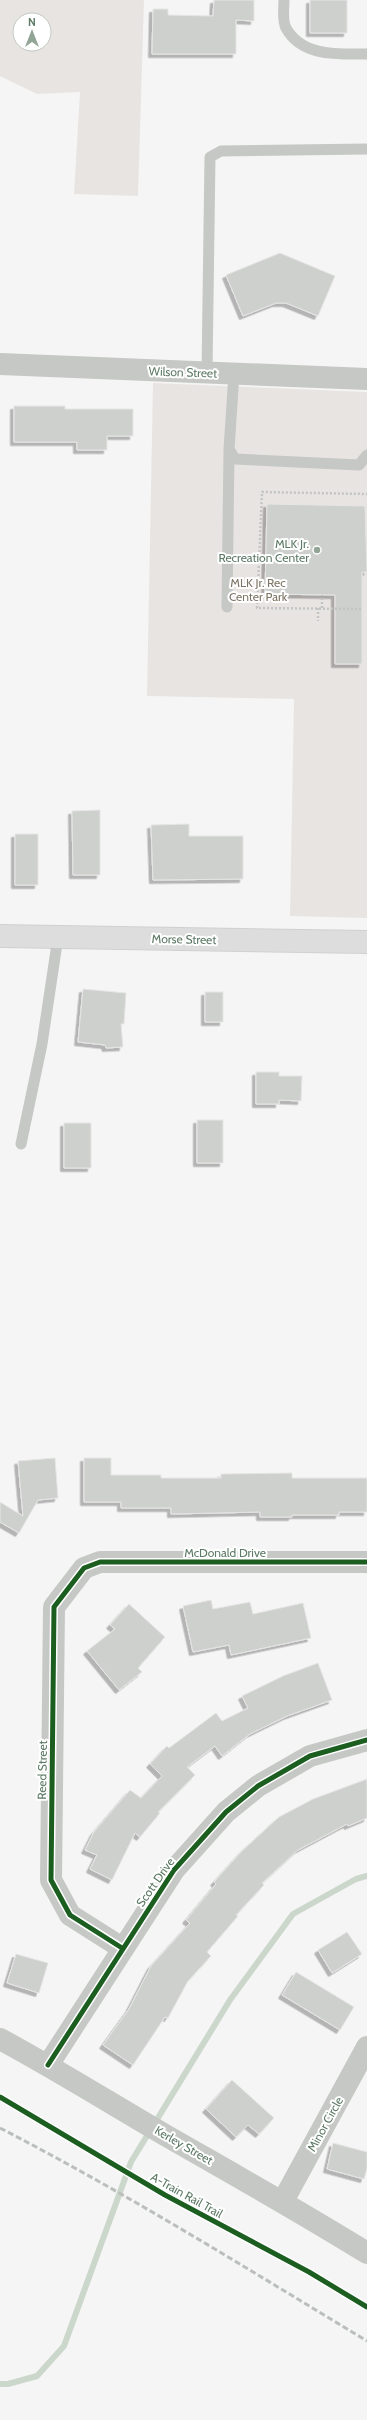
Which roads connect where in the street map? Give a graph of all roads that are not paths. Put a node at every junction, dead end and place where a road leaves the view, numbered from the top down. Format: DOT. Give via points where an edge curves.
graph roads {
  1 [pos="284,0"];
  2 [pos="367,54"];
  3 [pos="367,149"];
  4 [pos="0,364"];
  5 [pos="206,372"];
  6 [pos="234,374"];
  7 [pos="367,379"];
  8 [pos="229,449"];
  9 [pos="367,455"];
  10 [pos="363,466"];
  11 [pos="227,607"];
  12 [pos="0,936"];
  13 [pos="58,937"];
  14 [pos="367,942"];
  15 [pos="21,1144"];
  16 [pos="367,1562"];
  17 [pos="84,1568"];
  18 [pos="367,1740"];
  19 [pos="122,1948"];
  20 [pos="0,2039"];
  21 [pos="367,2048"];
  22 [pos="48,2065"];
  23 [pos="283,2201"];
  24 [pos="367,2253"];
  1 -- 2 [label="lane" via="285,27 304,48 336,54"];
  3 -- 5 [label="lane" via="221,151 210,157"];
  4 -- 5 [label="street, Wilson Street"];
  5 -- 6 [label="street, Wilson Street"];
  6 -- 7 [label="street, Wilson Street"];
  6 -- 8 [label="lane"];
  8 -- 10 [label="lane" via="235,459 248,461"];
  8 -- 11 [label="lane"];
  9 -- 10 [label="lane"];
  12 -- 13 [label="street, Morse Street"];
  13 -- 14 [label="street, Morse Street"];
  13 -- 15 [label="lane" via="42,1044"];
  16 -- 17 [label="street, McDonald Drive" via="100,1562"];
  17 -- 19 [label="street, Reed Street" via="54,1607 51,1880 70,1915"];
  18 -- 19 [label="street, Scott Drive" via="310,1756 258,1786 226,1812 174,1870"];
  19 -- 22 [label="street, Scott Drive"];
  20 -- 22 [label="street, Kerley Street"];
  21 -- 23 [label="street, Minor Circle"];
  22 -- 23 [label="street, Kerley Street"];
  23 -- 24 [label="street, Kerley Street"];
}
